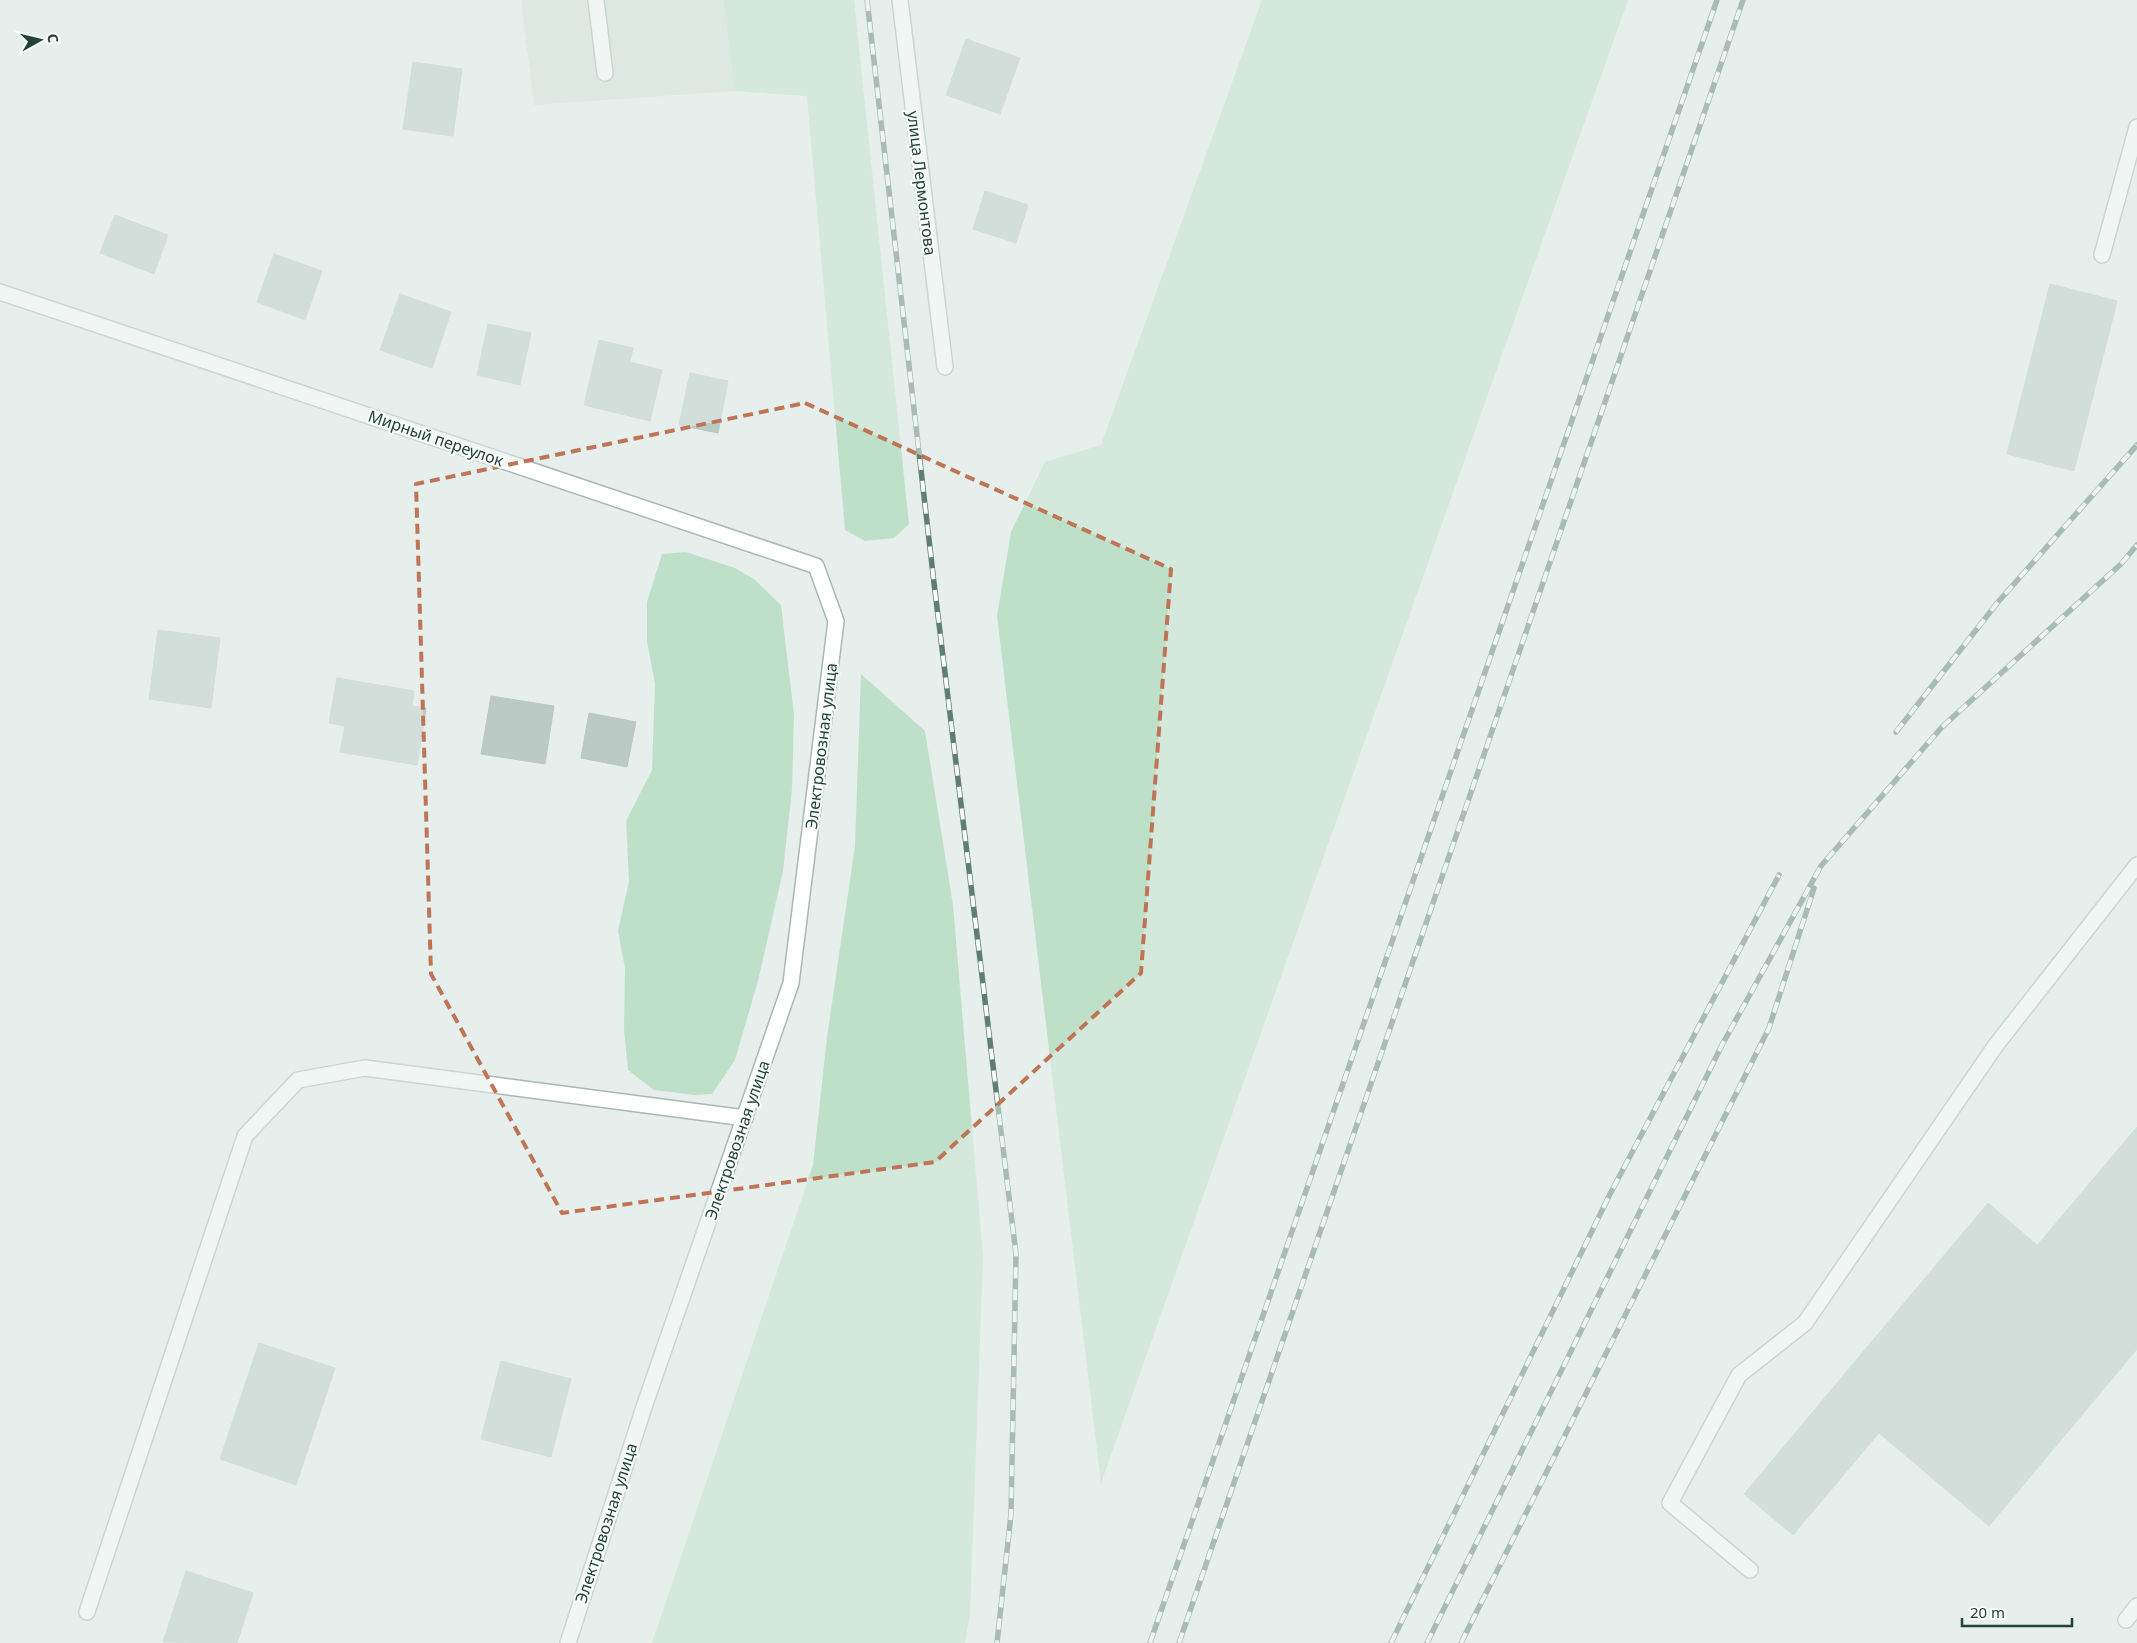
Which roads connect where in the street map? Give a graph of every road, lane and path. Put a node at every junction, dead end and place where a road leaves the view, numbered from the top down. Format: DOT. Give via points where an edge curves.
graph roads {
  1 [pos="596,0"];
  2 [pos="900,0"];
  3 [pos="605,73"];
  4 [pos="2137,127"];
  5 [pos="2102,255"];
  6 [pos="0,292"];
  7 [pos="945,366"];
  8 [pos="836,621"];
  9 [pos="2137,865"];
  10 [pos="745,1118"];
  11 [pos="1750,1570"];
  12 [pos="2137,1606"];
  13 [pos="86,1612"];
  14 [pos="2126,1620"];
  15 [pos="568,1643"];
  1 -- 3 [label="street"];
  2 -- 7 [label="street, улица Лермонтова"];
  4 -- 5 [label="street"];
  6 -- 8 [label="street, Мирный переулок" via="816,566"];
  8 -- 10 [label="street, Электровозная улица" via="791,983"];
  9 -- 11 [label="street" via="1996,1045 1805,1324 1739,1375 1670,1503"];
  10 -- 13 [label="street" via="365,1068 298,1080 245,1136"];
  10 -- 15 [label="street, Электровозная улица" via="644,1407"];
  12 -- 14 [label="street"];
}
